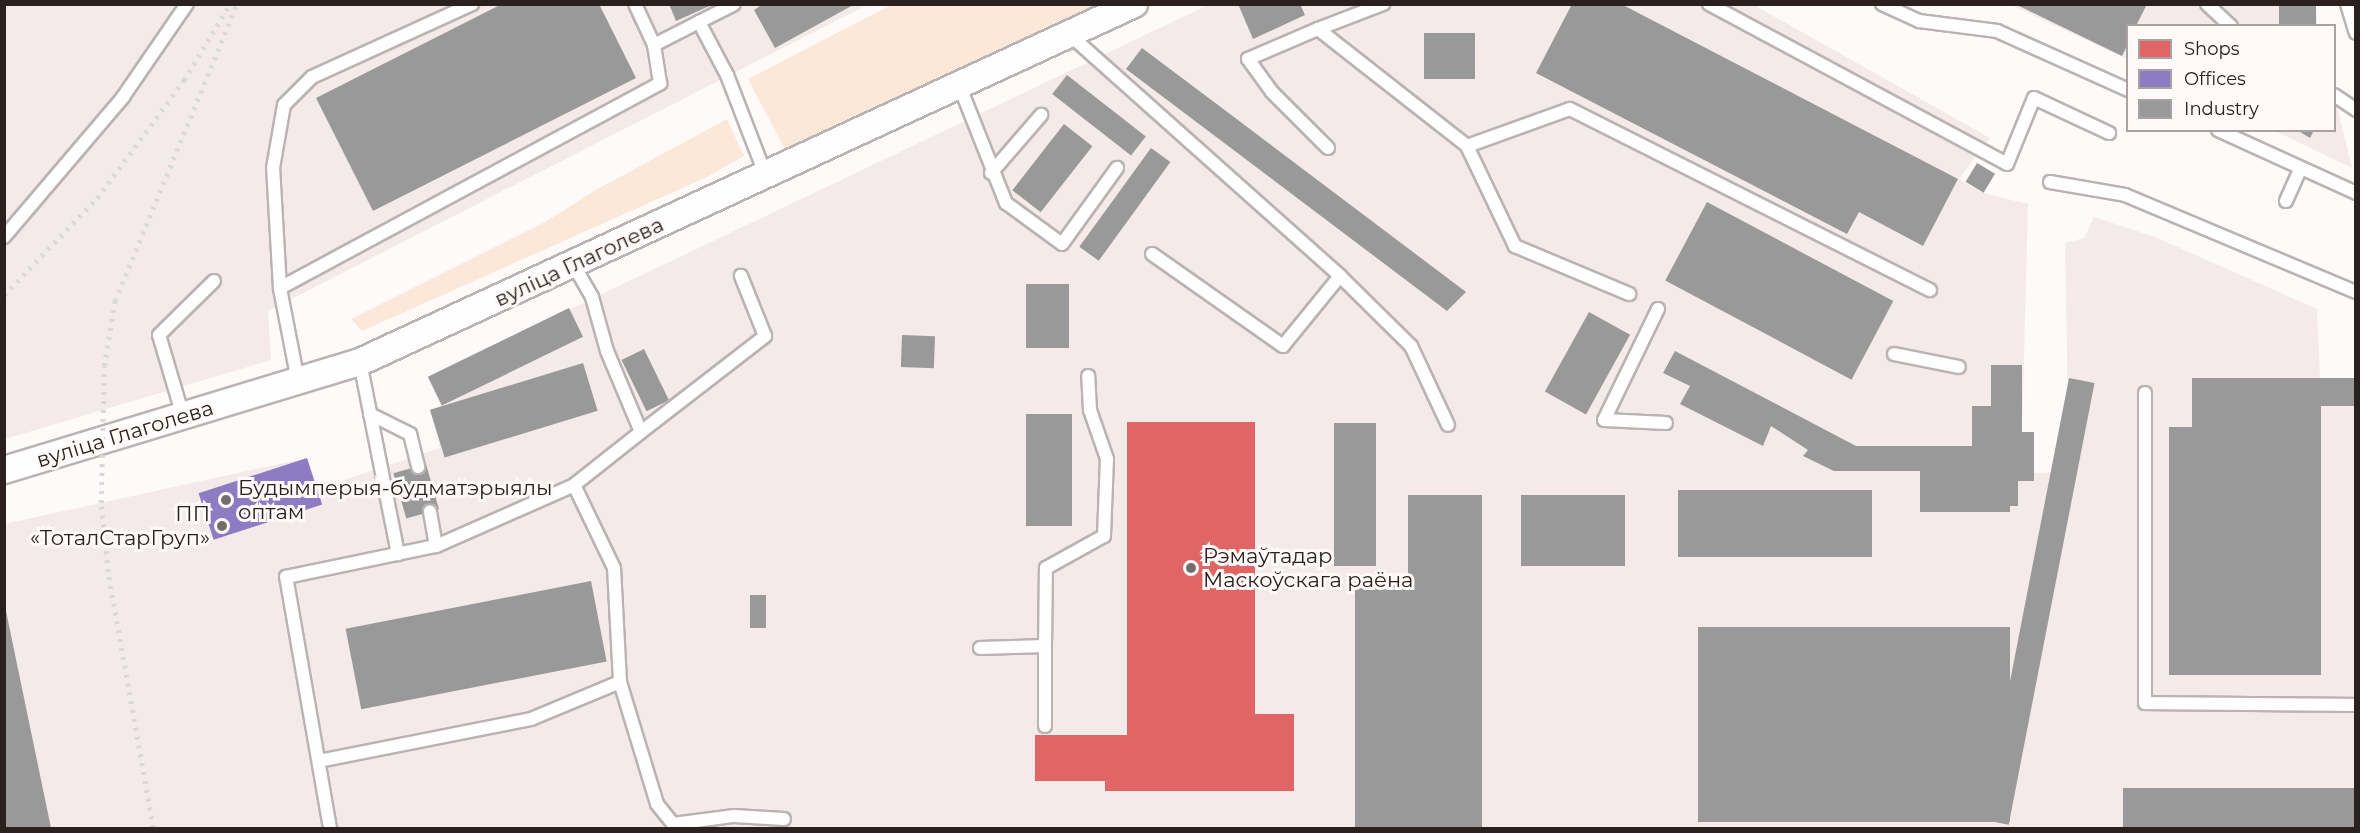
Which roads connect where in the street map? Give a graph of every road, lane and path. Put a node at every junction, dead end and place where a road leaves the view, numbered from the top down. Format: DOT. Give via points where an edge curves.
graph roads {
  1 [pos="472,4"];
  2 [pos="635,4"];
  3 [pos="734,4"];
  4 [pos="1134,4"];
  5 [pos="1383,4"];
  6 [pos="1709,4"];
  7 [pos="1882,4"];
  8 [pos="2207,4"];
  9 [pos="2347,4"];
  10 [pos="185,5"];
  11 [pos="699,22"];
  12 [pos="2229,24"];
  13 [pos="1318,29"];
  14 [pos="2355,33"];
  15 [pos="1071,36"];
  16 [pos="654,45"];
  17 [pos="960,87"];
  18 [pos="2126,90"];
  19 [pos="2336,96"];
  20 [pos="2355,110"];
  21 [pos="1041,115"];
  22 [pos="2109,132"];
  23 [pos="2222,132"];
  24 [pos="1467,146"];
  25 [pos="1328,148"];
  26 [pos="1117,168"];
  27 [pos="2301,168"];
  28 [pos="991,172"];
  29 [pos="766,176"];
  30 [pos="2050,182"];
  31 [pos="2355,192"];
  32 [pos="2286,201"];
  33 [pos="4,237"];
  34 [pos="1152,254"];
  35 [pos="573,264"];
  36 [pos="741,276"];
  37 [pos="1340,276"];
  38 [pos="214,281"];
  39 [pos="279,288"];
  40 [pos="1930,290"];
  41 [pos="2355,292"];
  42 [pos="1629,294"];
  43 [pos="1658,309"];
  44 [pos="1894,354"];
  45 [pos="360,362"];
  46 [pos="1959,367"];
  47 [pos="1088,376"];
  48 [pos="298,381"];
  49 [pos="2145,393"];
  50 [pos="370,414"];
  51 [pos="183,416"];
  52 [pos="1666,423"];
  53 [pos="1448,425"];
  54 [pos="641,432"];
  55 [pos="418,466"];
  56 [pos="4,470"];
  57 [pos="574,485"];
  58 [pos="430,512"];
  59 [pos="436,546"];
  60 [pos="398,554"];
  61 [pos="1046,646"];
  62 [pos="980,648"];
  63 [pos="620,682"];
  64 [pos="2355,705"];
  65 [pos="1046,726"];
  66 [pos="320,761"];
  67 [pos="784,819"];
  68 [pos="330,828"];
  1 -- 39 [label="lane" via="312,77 284,105 273,168"];
  2 -- 16 [label="lane"];
  3 -- 11 [label="lane"];
  4 -- 15 [label="street, вуліца Глаголева"];
  5 -- 13 [label="lane"];
  6 -- 22 [label="lane" via="2007,164 2034,98"];
  7 -- 18 [label="lane" via="1919,21 1997,31"];
  8 -- 12 [label="lane"];
  9 -- 14 [label="lane"];
  10 -- 33 [label="lane" via="123,97"];
  11 -- 16 [label="lane"];
  11 -- 29 [label="lane" via="727,75"];
  13 -- 24 [label="lane"];
  13 -- 25 [label="lane" via="1248,59 1272,92"];
  15 -- 17 [label="street, вуліца Глаголева"];
  15 -- 37 [label="lane"];
  16 -- 39 [label="lane" via="660,83"];
  17 -- 28 [label="lane"];
  17 -- 29 [label="street, вуліца Глаголева"];
  19 -- 20 [label="lane"];
  21 -- 28 [label="lane"];
  23 -- 27 [label="lane"];
  24 -- 40 [label="lane" via="1570,109"];
  24 -- 42 [label="lane" via="1515,246"];
  26 -- 28 [label="lane" via="1062,244 1006,203"];
  27 -- 31 [label="lane"];
  27 -- 32 [label="lane"];
  29 -- 35 [label="street, вуліца Глаголева"];
  30 -- 41 [label="lane" via="2125,195"];
  34 -- 37 [label="lane" via="1283,346"];
  35 -- 45 [label="street, вуліца Глаголева"];
  35 -- 54 [label="lane" via="592,297 607,351"];
  36 -- 54 [label="lane" via="765,336"];
  37 -- 53 [label="lane" via="1411,346"];
  38 -- 51 [label="lane" via="159,335"];
  39 -- 48 [label="lane"];
  43 -- 52 [label="lane" via="1604,420"];
  44 -- 46 [label="lane"];
  45 -- 48 [label="street, вуліца Глаголева"];
  45 -- 50 [label="lane"];
  47 -- 61 [label="lane" via="1090,410 1107,459 1104,536 1046,568"];
  48 -- 51 [label="street, вуліца Глаголева"];
  49 -- 64 [label="lane" via="2145,703"];
  50 -- 55 [label="lane" via="410,434"];
  50 -- 60 [label="lane"];
  51 -- 56 [label="street, вуліца Глаголева"];
  54 -- 57 [label="lane"];
  57 -- 59 [label="lane"];
  57 -- 63 [label="lane" via="614,568"];
  58 -- 59 [label="lane"];
  59 -- 60 [label="lane"];
  60 -- 66 [label="lane" via="286,577"];
  61 -- 62 [label="lane"];
  61 -- 65 [label="lane"];
  63 -- 66 [label="lane" via="531,719"];
  63 -- 67 [label="lane" via="657,804 673,824 734,816"];
  66 -- 68 [label="lane"];
}
